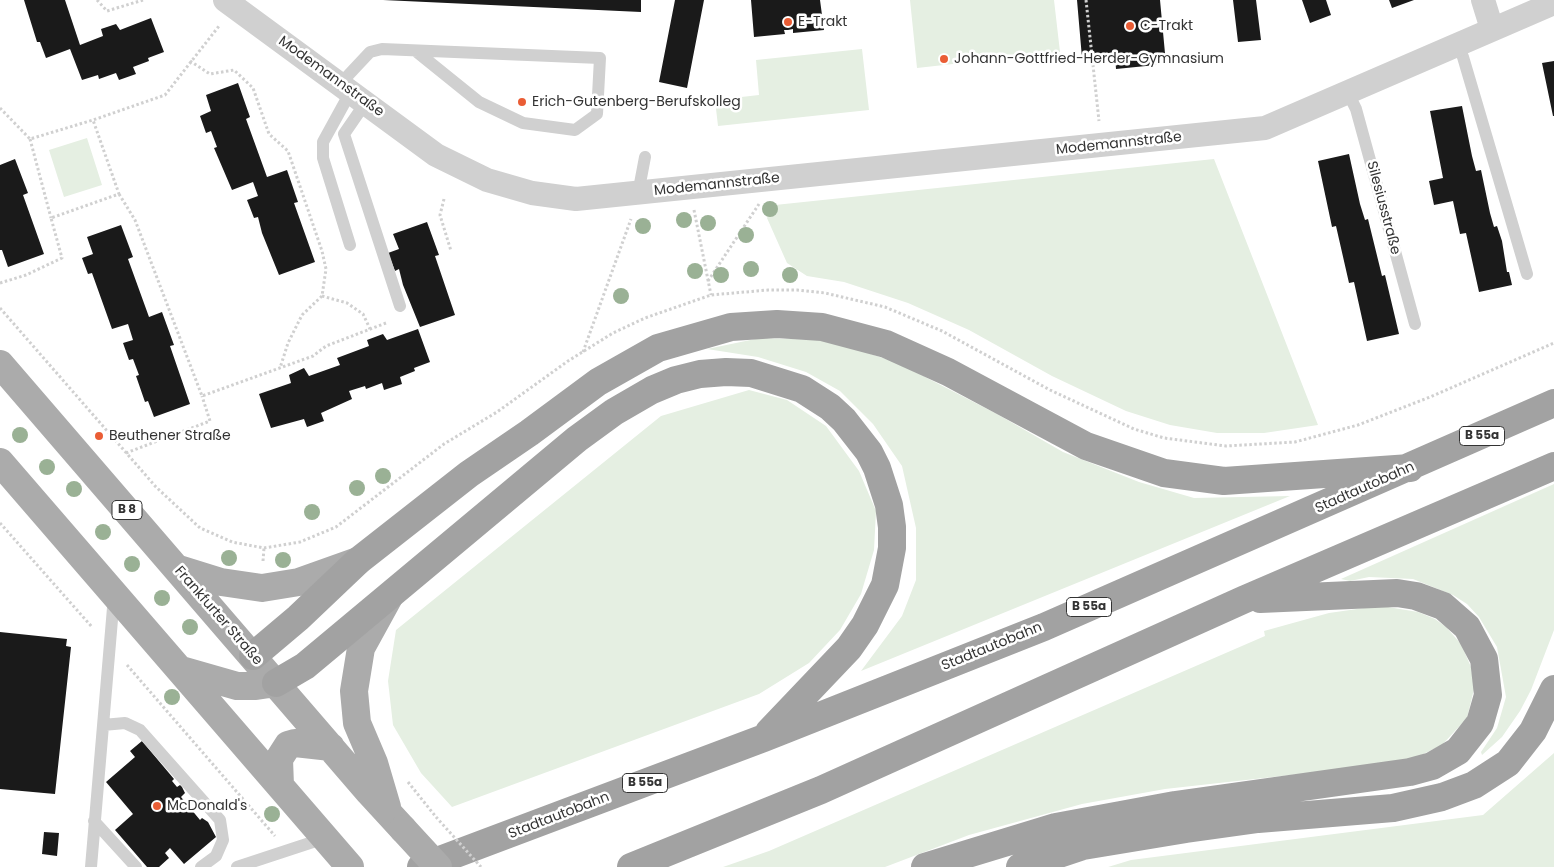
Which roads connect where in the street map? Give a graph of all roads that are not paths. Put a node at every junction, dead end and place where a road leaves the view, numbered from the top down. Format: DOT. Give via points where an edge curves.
graph roads {
  1 [pos="225,0"];
  2 [pos="1483,0"];
  3 [pos="1554,3"];
  4 [pos="1492,29"];
  5 [pos="1457,44"];
  6 [pos="417,52"];
  7 [pos="352,92"];
  8 [pos="1348,93"];
  9 [pos="645,157"];
  10 [pos="638,194"];
  11 [pos="350,245"];
  12 [pos="1527,274"];
  13 [pos="400,306"];
  14 [pos="1415,324"];
  15 [pos="0,364"];
  16 [pos="1554,403"];
  17 [pos="0,462"];
  18 [pos="1554,466"];
  19 [pos="1410,468"];
  20 [pos="358,561"];
  21 [pos="176,568"];
  22 [pos="114,594"];
  23 [pos="390,596"];
  24 [pos="1243,600"];
  25 [pos="253,656"];
  26 [pos="181,670"];
  27 [pos="276,683"];
  28 [pos="237,686"];
  29 [pos="1554,689"];
  30 [pos="103,725"];
  31 [pos="764,738"];
  32 [pos="243,744"];
  33 [pos="330,747"];
  34 [pos="280,786"];
  35 [pos="94,821"];
  36 [pos="397,822"];
  37 [pos="338,853"];
  38 [pos="91,867"];
  39 [pos="136,867"];
  40 [pos="201,867"];
  41 [pos="237,867"];
  42 [pos="421,867"];
  43 [pos="438,867"];
  44 [pos="631,867"];
  45 [pos="925,867"];
  46 [pos="1020,867"];
  1 -- 7 [label="street, Modemannstraße"];
  2 -- 4 [label="street"];
  3 -- 4 [label="street"];
  4 -- 5 [label="street"];
  5 -- 8 [label="street"];
  5 -- 12 [label="lane" via="1464,57"];
  6 -- 6 [label="lane" via="600,58 597,114 575,130 523,123 479,102"];
  6 -- 7 [label="lane" via="382,49 370,52"];
  7 -- 10 [label="street, Modemannstraße" via="436,155 487,180 532,193 576,199"];
  7 -- 11 [label="lane" via="323,142 323,158"];
  7 -- 13 [label="lane" via="344,134"];
  8 -- 10 [label="street, Modemannstraße" via="1265,128"];
  8 -- 14 [label="lane, Silesiusstraße" via="1356,109"];
  9 -- 10 [label="lane"];
  15 -- 21 [label="main road, Frankfurter Straße / B 8"];
  16 -- 19 [label="highway, Stadtautobahn / B 55a"];
  17 -- 22 [label="main road"];
  18 -- 24 [label="highway"];
  19 -- 20 [label="highway" via="1224,481 1164,473 1086,446 948,372 886,344 822,326 731,327 658,348 618,370 469,474"];
  19 -- 31 [label="highway, Stadtautobahn / B 55a" via="1044,627"];
  20 -- 21 [label="main road" via="299,582 262,588 221,582"];
  20 -- 25 [label="highway"];
  21 -- 25 [label="main road, Frankfurter Straße / B 8"];
  22 -- 26 [label="main road"];
  22 -- 30 [label="lane"];
  23 -- 27 [label="highway" via="296,673"];
  23 -- 31 [label="highway" via="577,439 652,390 700,374 726,372 751,373 787,382 830,407 869,452 884,483 892,548 885,585 849,648"];
  23 -- 36 [label="main road" via="361,648 354,701 357,724"];
  24 -- 44 [label="highway" via="821,790"];
  24 -- 45 [label="highway" via="1397,593 1443,606 1468,627 1484,659 1488,695 1480,724 1458,751 1432,766 1410,772 1184,803 1056,827"];
  25 -- 27 [label="main road, Frankfurter Straße / B 8"];
  25 -- 28 [label="main road" via="243,669"];
  26 -- 28 [label="main road"];
  26 -- 32 [label="main road"];
  27 -- 28 [label="main road"];
  27 -- 33 [label="main road, Frankfurter Straße / B 8"];
  28 -- 32 [label="main road" via="237,716"];
  29 -- 46 [label="highway" via="1533,731 1508,763 1474,785 1442,797 1393,808 1258,819 1176,830 1083,846"];
  30 -- 35 [label="lane"];
  30 -- 40 [label="lane" via="125,723 140,730 220,820 222,840 216,856"];
  31 -- 42 [label="highway, Stadtautobahn / B 55a"];
  32 -- 34 [label="main road"];
  33 -- 34 [label="main road" via="288,745 280,759"];
  33 -- 36 [label="main road, Frankfurter Straße / B 8"];
  34 -- 37 [label="main road"];
  35 -- 38 [label="lane"];
  35 -- 39 [label="lane"];
  36 -- 43 [label="main road, Frankfurter Straße / B 8, bridge"];
  37 -- 41 [label="lane" via="287,849"];
}
